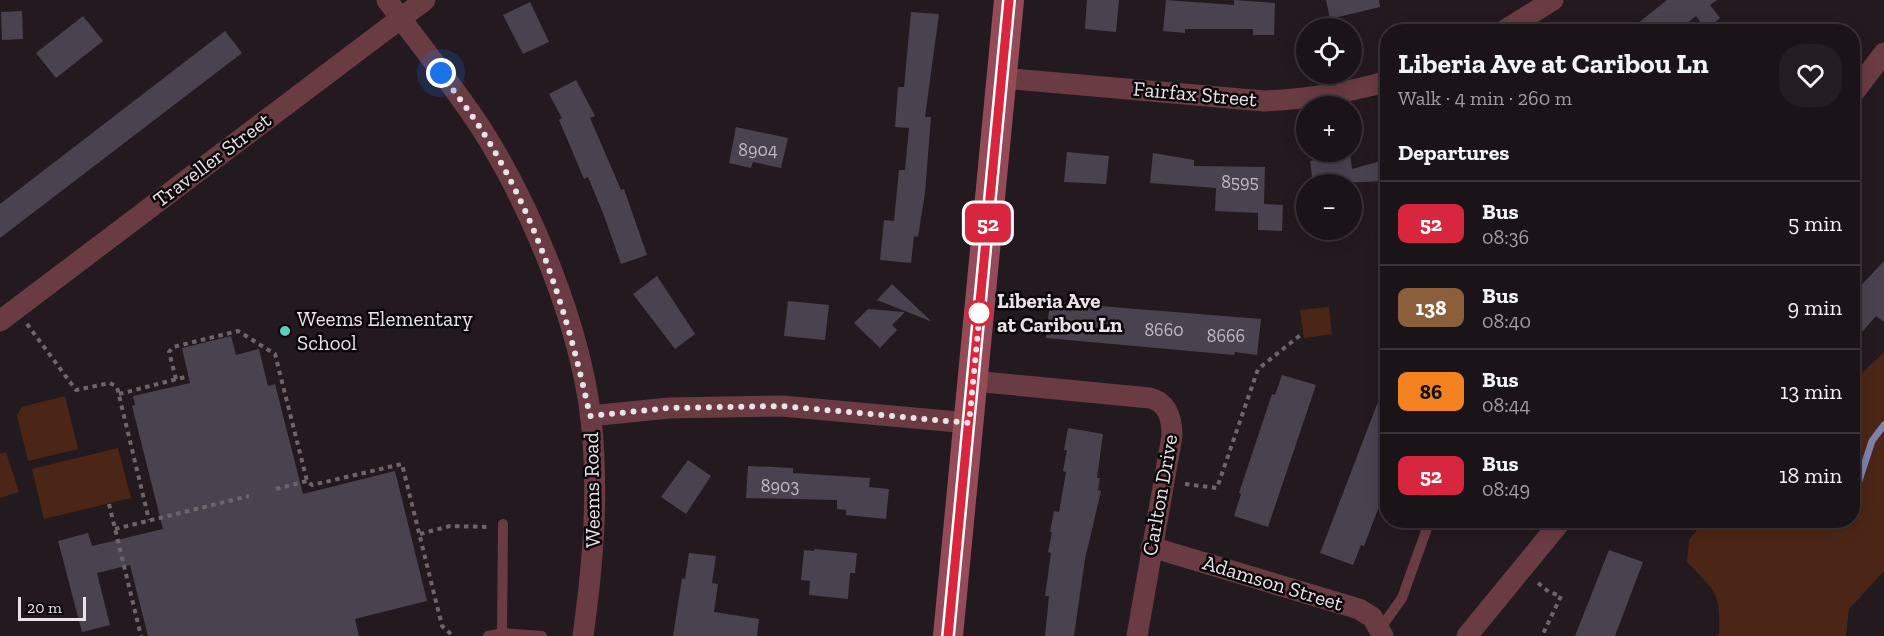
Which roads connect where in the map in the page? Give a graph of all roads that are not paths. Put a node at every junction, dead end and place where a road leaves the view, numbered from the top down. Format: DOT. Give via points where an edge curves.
graph roads {
  1 [pos="387,0"];
  2 [pos="425,0"];
  3 [pos="1009,0"];
  4 [pos="1554,0"];
  5 [pos="401,18"];
  6 [pos="1515,24"];
  7 [pos="1884,53"];
  8 [pos="1001,78"];
  9 [pos="1380,83"];
  10 [pos="1860,84"];
  11 [pos="0,321"];
  12 [pos="973,381"];
  13 [pos="590,416"];
  14 [pos="969,423"];
  15 [pos="503,526"];
  16 [pos="1427,528"];
  17 [pos="1556,528"];
  18 [pos="1151,547"];
  19 [pos="502,633"];
  20 [pos="1382,633"];
  21 [pos="488,636"];
  22 [pos="542,636"];
  23 [pos="583,636"];
  24 [pos="948,636"];
  25 [pos="1137,636"];
  26 [pos="1467,636"];
  1 -- 5 [label="street, Weems Road"];
  2 -- 5 [label="street, Traveller Street"];
  3 -- 8 [label="main road"];
  4 -- 6 [label="street"];
  5 -- 11 [label="street, Traveller Street"];
  5 -- 13 [label="street, Weems Road" via="480,128 530,219 574,341"];
  7 -- 10 [label="street"];
  8 -- 9 [label="street, Fairfax Street" via="1264,100 1305,99"];
  8 -- 12 [label="main road"];
  12 -- 14 [label="main road"];
  12 -- 18 [label="street, Carlton Drive" via="1157,400 1169,413 1172,436"];
  13 -- 14 [label="street" via="669,408 782,406"];
  13 -- 23 [label="street, Weems Road" via="596,505"];
  14 -- 24 [label="main road"];
  15 -- 19 [label="lane"];
  16 -- 20 [label="lane" via="1402,598"];
  17 -- 26 [label="street"];
  18 -- 20 [label="street, Adamson Street" via="1337,601 1371,617"];
  18 -- 25 [label="street, Carlton Drive"];
  19 -- 21 [label="lane"];
  19 -- 22 [label="lane"];
}
